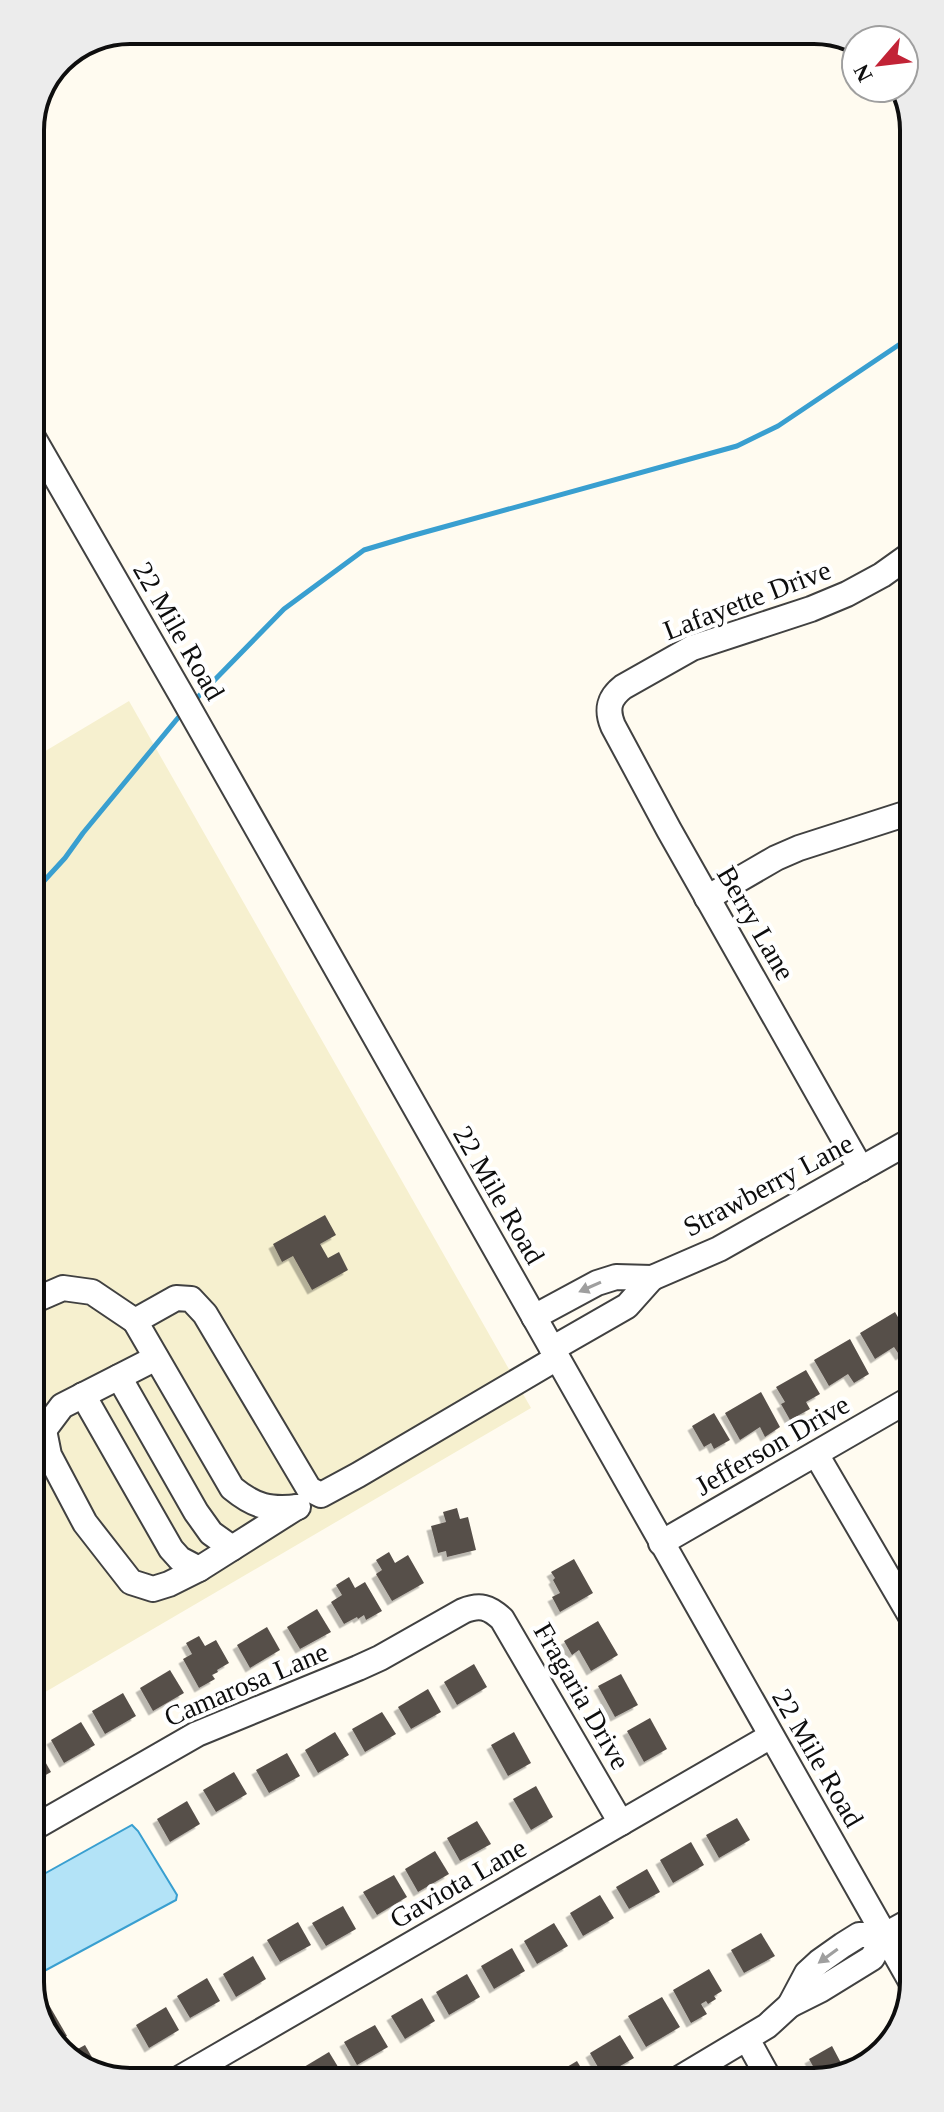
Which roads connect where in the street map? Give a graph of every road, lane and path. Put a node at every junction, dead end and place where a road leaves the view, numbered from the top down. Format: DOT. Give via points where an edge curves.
graph roads {
  1 [pos="44,457"];
  2 [pos="900,562"];
  3 [pos="609,703"];
  4 [pos="900,816"];
  5 [pos="707,898"];
  6 [pos="900,1147"];
  7 [pos="861,1169"];
  8 [pos="652,1278"];
  9 [pos="44,1296"];
  10 [pos="534,1317"];
  11 [pos="135,1321"];
  12 [pos="554,1354"];
  13 [pos="156,1358"];
  14 [pos="119,1377"];
  15 [pos="83,1395"];
  16 [pos="900,1405"];
  17 [pos="816,1454"];
  18 [pos="321,1495"];
  19 [pos="297,1507"];
  20 [pos="661,1543"];
  21 [pos="232,1548"];
  22 [pos="199,1569"];
  23 [pos="900,1598"];
  24 [pos="484,1606"];
  25 [pos="771,1736"];
  26 [pos="44,1822"];
  27 [pos="621,1823"];
  28 [pos="900,1927"];
  29 [pos="885,1935"];
  30 [pos="900,1962"];
  31 [pos="747,2039"];
  32 [pos="197,2068"];
  33 [pos="697,2068"];
  34 [pos="763,2068"];
  1 -- 10 [label="street, 22 Mile Road"];
  2 -- 3 [label="street, Lafayette Drive" via="828,603 692,648 623,687"];
  3 -- 5 [label="street, Berry Lane" via="613,726"];
  4 -- 5 [label="street" via="799,848"];
  5 -- 7 [label="street, Berry Lane"];
  6 -- 7 [label="street, Strawberry Lane"];
  7 -- 8 [label="street, Strawberry Lane" via="719,1249"];
  8 -- 10 [label="street, Strawberry Lane, one-way" via="616,1277 597,1283"];
  8 -- 12 [label="street, Strawberry Lane" via="627,1306"];
  9 -- 11 [label="street" via="63,1288 92,1292"];
  10 -- 12 [label="street, 22 Mile Road"];
  11 -- 13 [label="street"];
  11 -- 18 [label="street" via="176,1298 191,1299 309,1489"];
  12 -- 18 [label="street, Strawberry Lane"];
  12 -- 20 [label="street, 22 Mile Road"];
  13 -- 14 [label="street"];
  13 -- 19 [label="street" via="232,1488 264,1507"];
  14 -- 15 [label="street"];
  14 -- 21 [label="street" via="196,1512 211,1533"];
  15 -- 22 [label="street" via="171,1549"];
  15 -- 22 [label="street, Strawberry Lane" via="62,1406 44,1430 49,1455 85,1523 131,1582 153,1589"];
  16 -- 17 [label="street, Jefferson Drive"];
  17 -- 20 [label="street, Jefferson Drive"];
  17 -- 23 [label="street"];
  18 -- 19 [label="street, Strawberry Lane"];
  19 -- 21 [label="street, Strawberry Lane"];
  20 -- 25 [label="street, 22 Mile Road"];
  21 -- 22 [label="street, Strawberry Lane"];
  24 -- 26 [label="street, Camarosa Lane" via="463,1611 358,1668 197,1734"];
  24 -- 27 [label="street, Fragaria Drive" via="502,1619"];
  25 -- 27 [label="street, Gaviota Lane"];
  25 -- 29 [label="street, 22 Mile Road"];
  27 -- 32 [label="street, Gaviota Lane"];
  28 -- 29 [label="street"];
  29 -- 30 [label="street, 22 Mile Road"];
  29 -- 31 [label="street" via="872,1958 790,2005"];
  31 -- 33 [label="street"];
  31 -- 34 [label="street"];
}
